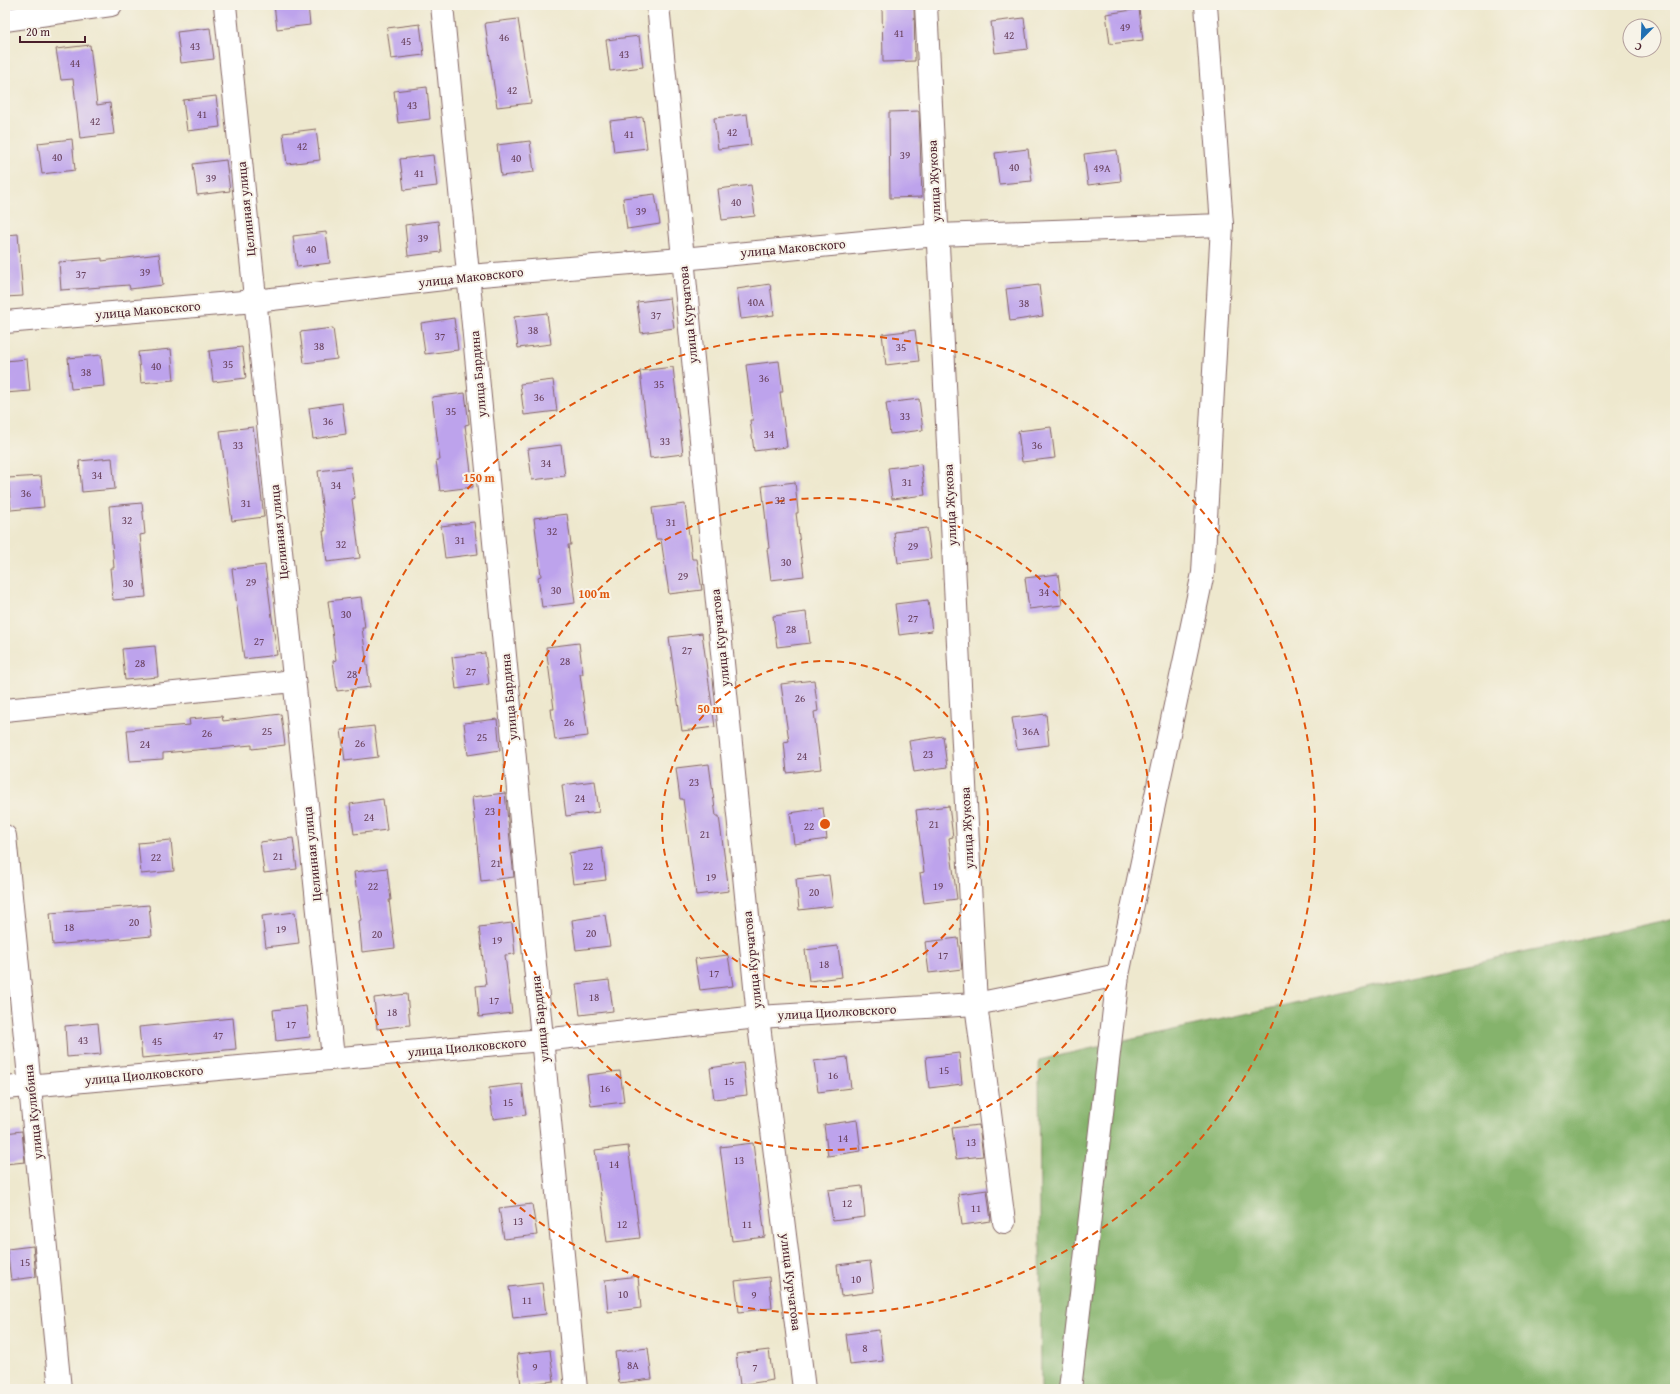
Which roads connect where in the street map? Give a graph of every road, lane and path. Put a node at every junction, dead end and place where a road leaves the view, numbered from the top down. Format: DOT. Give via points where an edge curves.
graph roads {
  1 [pos="111,5"];
  2 [pos="225,5"];
  3 [pos="442,5"];
  4 [pos="658,5"];
  5 [pos="926,5"];
  6 [pos="1206,5"];
  7 [pos="5,20"];
  8 [pos="1222,225"];
  9 [pos="937,235"];
  10 [pos="682,259"];
  11 [pos="469,276"];
  12 [pos="255,301"];
  13 [pos="5,322"];
  14 [pos="294,681"];
  15 [pos="5,710"];
  16 [pos="5,836"];
  17 [pos="1118,974"];
  18 [pos="976,1004"];
  19 [pos="758,1017"];
  20 [pos="542,1040"];
  21 [pos="333,1058"];
  22 [pos="30,1085"];
  23 [pos="5,1088"];
  24 [pos="1004,1222"];
  25 [pos="60,1389"];
  26 [pos="576,1389"];
  27 [pos="804,1389"];
  28 [pos="1070,1389"];
  1 -- 7 [label="street"];
  2 -- 12 [label="street, Целинная улица"];
  3 -- 11 [label="street, улица Бардина"];
  4 -- 10 [label="street, улица Курчатова"];
  5 -- 9 [label="street, улица Жукова"];
  6 -- 8 [label="street"];
  8 -- 9 [label="street, улица Маковского"];
  8 -- 17 [label="street" via="1203,573"];
  9 -- 10 [label="street, улица Маковского"];
  9 -- 18 [label="street, улица Жукова"];
  10 -- 11 [label="street, улица Маковского"];
  10 -- 19 [label="street, улица Курчатова"];
  11 -- 12 [label="street, улица Маковского"];
  11 -- 20 [label="street, улица Бардина"];
  12 -- 13 [label="street, улица Маковского"];
  12 -- 14 [label="street, Целинная улица"];
  14 -- 15 [label="street"];
  14 -- 21 [label="street, Целинная улица"];
  16 -- 22 [label="street, улица Кулибина"];
  17 -- 18 [label="street, улица Циолковского"];
  17 -- 28 [label="street"];
  18 -- 19 [label="street, улица Циолковского"];
  18 -- 24 [label="street, улица Жукова"];
  19 -- 20 [label="street, улица Циолковского"];
  19 -- 27 [label="street, улица Курчатова"];
  20 -- 21 [label="street, улица Циолковского"];
  20 -- 26 [label="street, улица Бардина"];
  21 -- 22 [label="street, улица Циолковского"];
  22 -- 23 [label="street, улица Циолковского"];
  22 -- 25 [label="street, улица Кулибина"];
}
